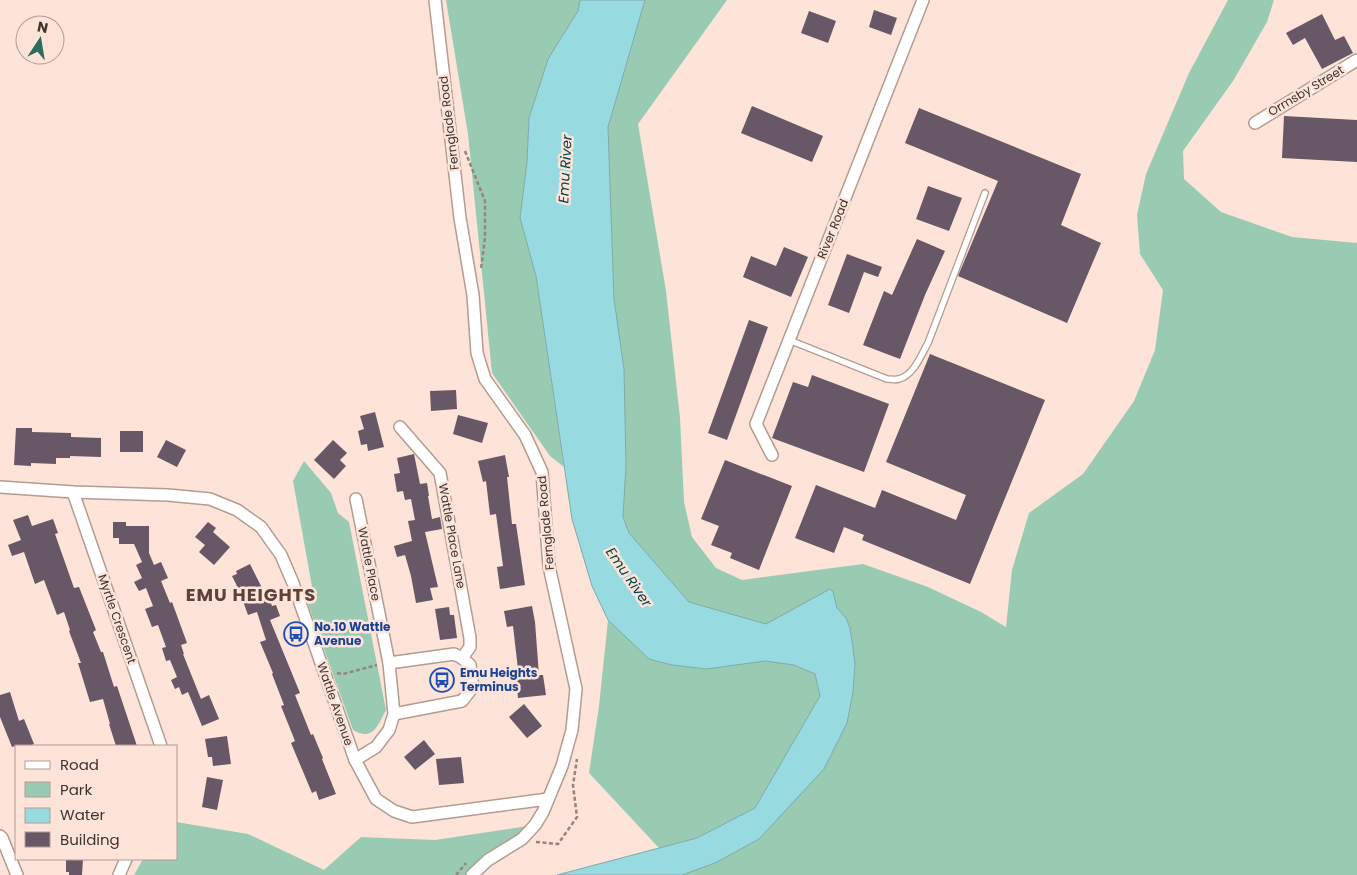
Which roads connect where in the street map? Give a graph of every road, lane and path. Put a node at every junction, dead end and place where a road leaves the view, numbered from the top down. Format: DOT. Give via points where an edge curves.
graph roads {
  1 [pos="435,0"];
  2 [pos="923,0"];
  3 [pos="1357,60"];
  4 [pos="1255,122"];
  5 [pos="464,148"];
  6 [pos="985,193"];
  7 [pos="480,277"];
  8 [pos="789,340"];
  9 [pos="400,426"];
  10 [pos="772,455"];
  11 [pos="0,487"];
  12 [pos="73,492"];
  13 [pos="356,499"];
  14 [pos="462,658"];
  15 [pos="389,663"];
  16 [pos="370,666"];
  17 [pos="351,672"];
  18 [pos="394,714"];
  19 [pos="161,745"];
  20 [pos="577,758"];
  21 [pos="355,760"];
  22 [pos="548,800"];
  23 [pos="0,836"];
  24 [pos="522,839"];
  25 [pos="471,859"];
  26 [pos="126,860"];
  27 [pos="17,875"];
  28 [pos="119,875"];
  29 [pos="456,875"];
  30 [pos="472,875"];
  1 -- 22 [label="street, Fernglade Road" via="460,218 473,294 477,353 485,379 525,435 542,472 549,566 576,689 572,730"];
  2 -- 8 [label="street, River Road"];
  3 -- 4 [label="street, Ormsby Street"];
  5 -- 7 [label="path" via="485,201"];
  6 -- 8 [label="lane" via="928,343 918,362 902,378 887,379"];
  8 -- 10 [label="street, River Road" via="756,424"];
  9 -- 14 [label="street, Wattle Place Lane" via="440,473 470,638 470,647"];
  11 -- 12 [label="street, Wattle Avenue"];
  12 -- 19 [label="street, Myrtle Crescent"];
  12 -- 21 [label="street, Wattle Avenue" via="210,498 237,510 261,527 281,555 293,583"];
  13 -- 15 [label="street, Wattle Place"];
  14 -- 15 [label="street" via="454,654"];
  14 -- 18 [label="street" via="470,665 473,686 462,701"];
  15 -- 18 [label="street, Wattle Place"];
  16 -- 17 [label="path"];
  18 -- 21 [label="street, Wattle Place" via="389,730 376,747"];
  20 -- 24 [label="path" via="573,785 577,817 564,837 558,844"];
  21 -- 22 [label="street, Wattle Avenue" via="376,799 412,818"];
  22 -- 24 [label="street, Fernglade Road" via="536,825"];
  23 -- 27 [label="street"];
  24 -- 30 [label="street, Fernglade Road" via="488,860"];
  25 -- 29 [label="path"];
  26 -- 28 [label="street"];
}
